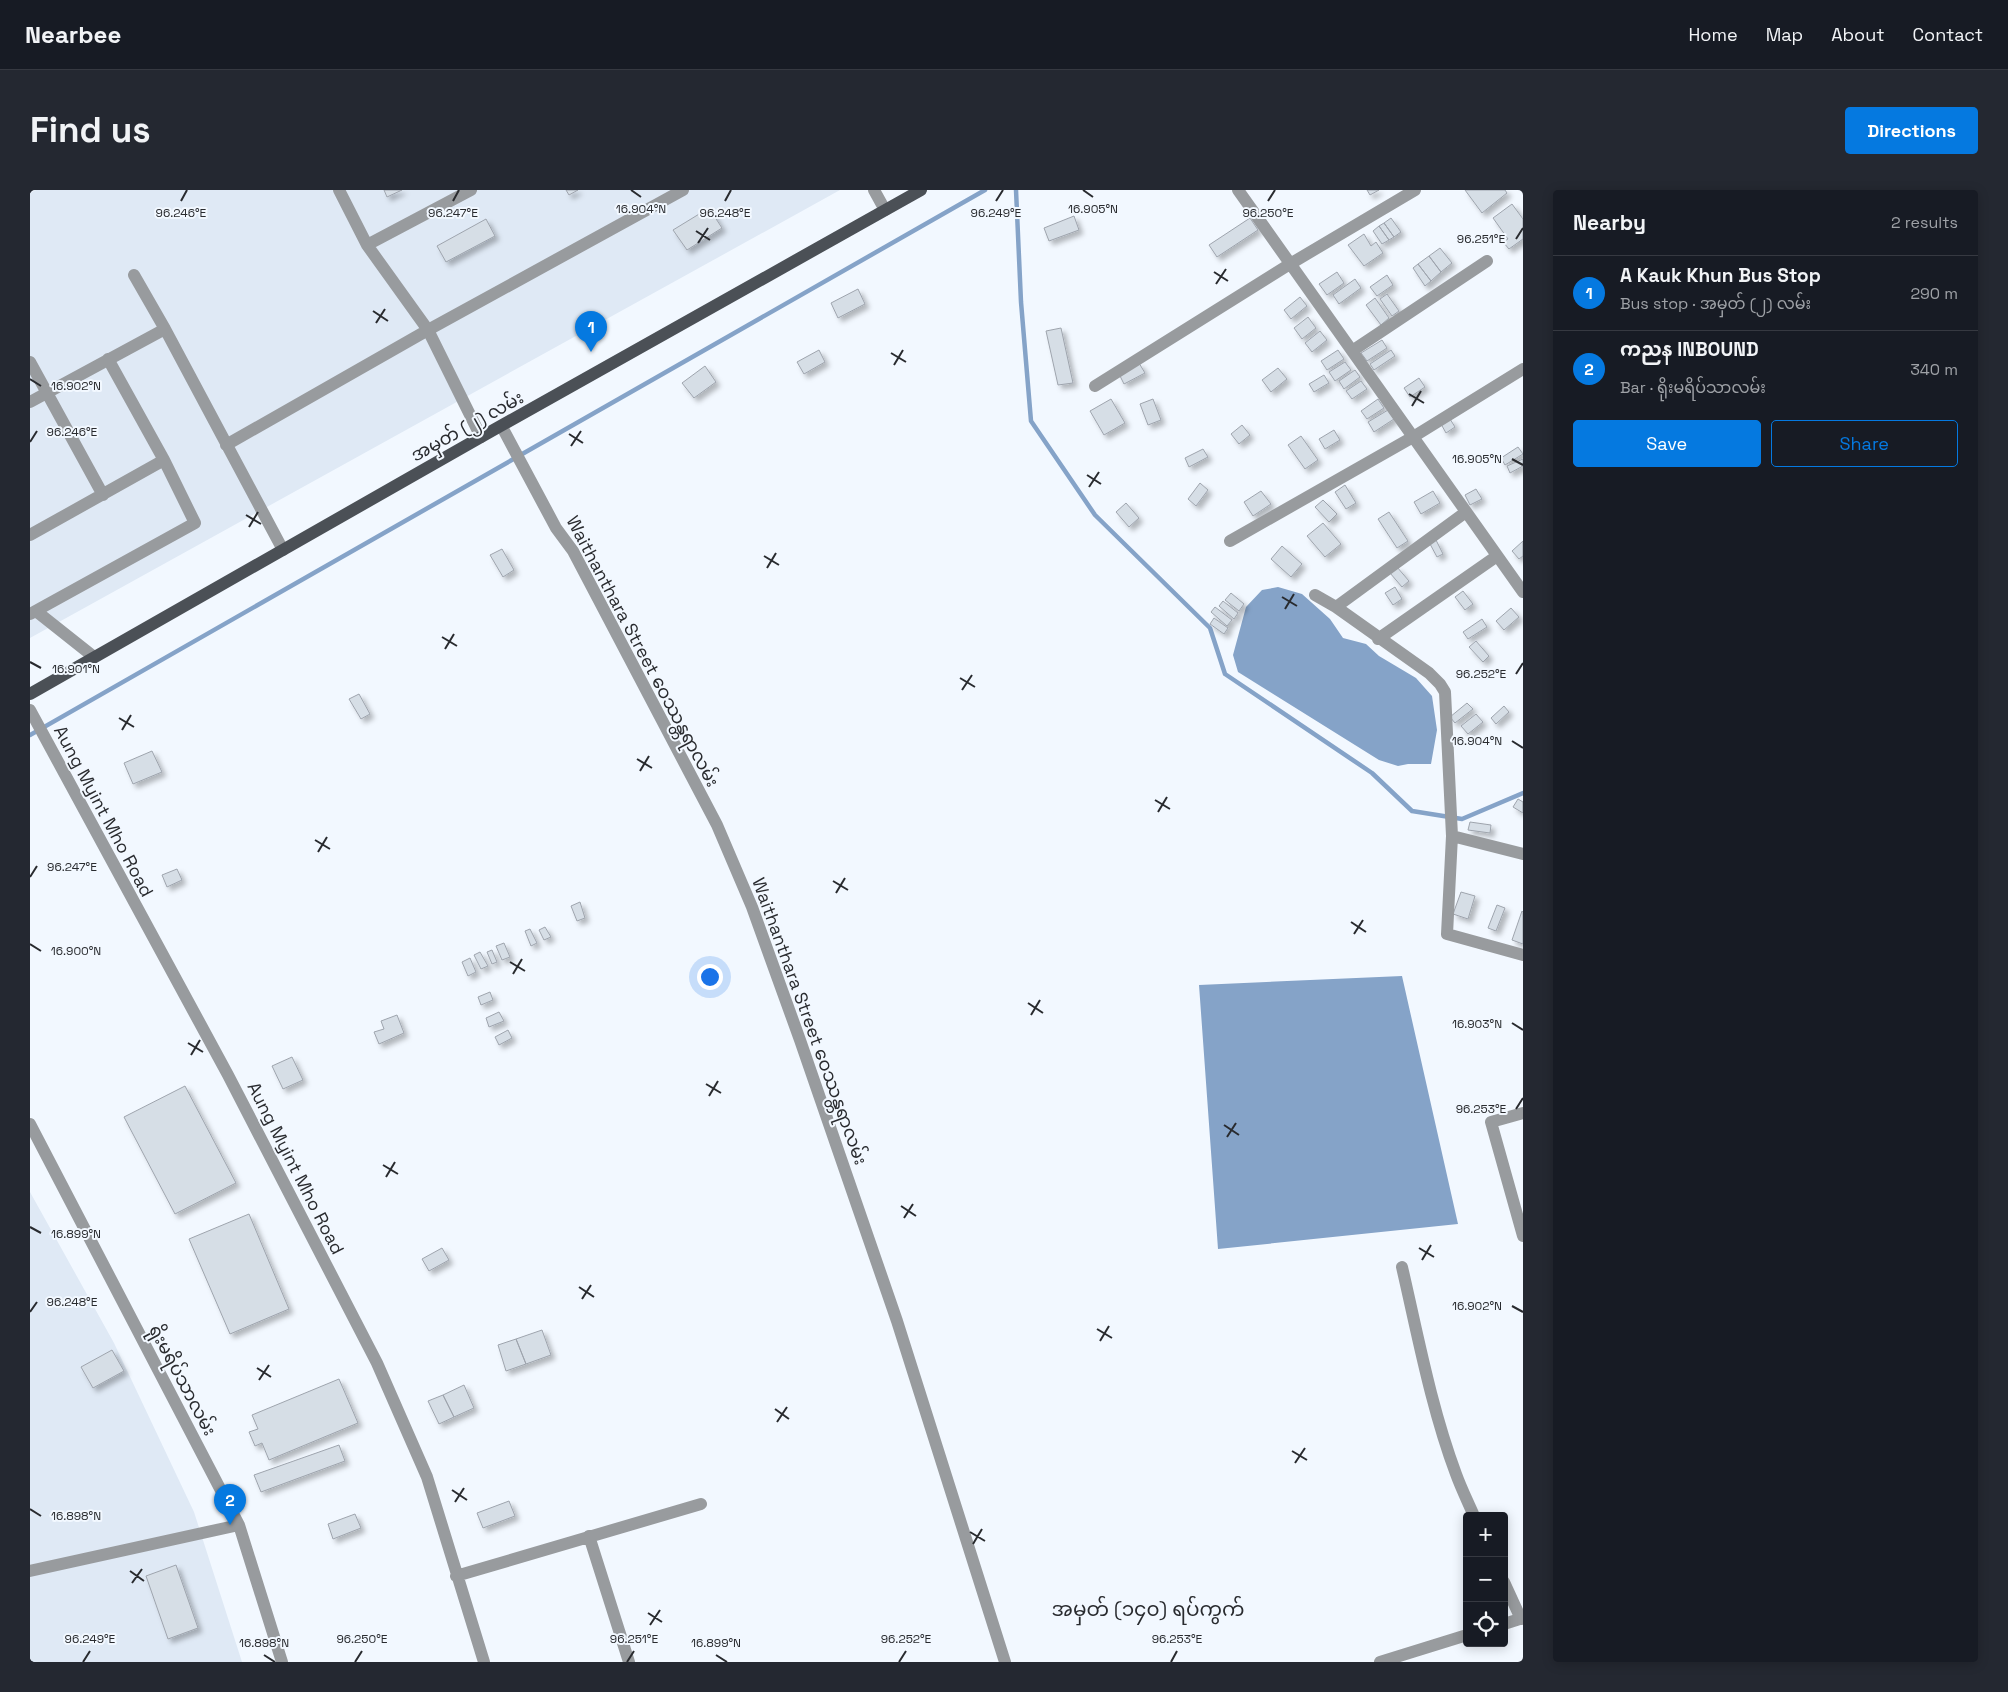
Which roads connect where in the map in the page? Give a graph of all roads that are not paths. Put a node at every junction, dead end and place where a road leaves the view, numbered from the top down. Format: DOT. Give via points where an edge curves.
graph roads {
  1 [pos="338,190"];
  2 [pos="471,190"];
  3 [pos="683,190"];
  4 [pos="874,190"];
  5 [pos="921,190"];
  6 [pos="1238,190"];
  7 [pos="1415,190"];
  8 [pos="885,210"];
  9 [pos="367,245"];
  10 [pos="1487,261"];
  11 [pos="1290,264"];
  12 [pos="134,275"];
  13 [pos="165,329"];
  14 [pos="428,330"];
  15 [pos="1352,351"];
  16 [pos="108,359"];
  17 [pos="30,362"];
  18 [pos="1523,369"];
  19 [pos="1094,386"];
  20 [pos="47,392"];
  21 [pos="30,402"];
  22 [pos="502,426"];
  23 [pos="481,437"];
  24 [pos="1413,437"];
  25 [pos="226,445"];
  26 [pos="164,460"];
  27 [pos="103,495"];
  28 [pos="1466,512"];
  29 [pos="30,535"];
  30 [pos="1230,541"];
  31 [pos="283,550"];
  32 [pos="1497,556"];
  33 [pos="1523,592"];
  34 [pos="1315,595"];
  35 [pos="1336,607"];
  36 [pos="33,613"];
  37 [pos="1378,639"];
  38 [pos="94,658"];
  39 [pos="30,694"];
  40 [pos="30,710"];
  41 [pos="1452,836"];
  42 [pos="1523,854"];
  43 [pos="1523,955"];
  44 [pos="1523,1114"];
  45 [pos="30,1124"];
  46 [pos="1523,1236"];
  47 [pos="1402,1267"];
  48 [pos="700,1504"];
  49 [pos="1472,1512"];
  50 [pos="239,1525"];
  51 [pos="589,1536"];
  52 [pos="30,1571"];
  53 [pos="456,1576"];
  54 [pos="1508,1590"];
  55 [pos="1522,1618"];
  56 [pos="1508,1623"];
  57 [pos="1463,1636"];
  58 [pos="282,1662"];
  59 [pos="484,1662"];
  60 [pos="629,1662"];
  61 [pos="1005,1662"];
  62 [pos="1380,1662"];
  1 -- 9 [label="street"];
  2 -- 9 [label="street"];
  3 -- 14 [label="street"];
  4 -- 8 [label="street"];
  5 -- 8 [label="main road, အမှတ် (၂) လမ်း"];
  6 -- 11 [label="street"];
  7 -- 11 [label="street"];
  8 -- 22 [label="main road, အမှတ် (၂) လမ်း"];
  9 -- 14 [label="street"];
  10 -- 15 [label="street"];
  11 -- 15 [label="street"];
  11 -- 19 [label="street"];
  12 -- 13 [label="street"];
  13 -- 16 [label="street"];
  13 -- 25 [label="street"];
  14 -- 23 [label="street"];
  14 -- 25 [label="street"];
  15 -- 24 [label="street"];
  16 -- 20 [label="street"];
  16 -- 26 [label="street"];
  17 -- 20 [label="street"];
  18 -- 24 [label="street"];
  20 -- 21 [label="street"];
  20 -- 27 [label="street"];
  22 -- 23 [label="main road, အမှတ် (၂) လမ်း"];
  22 -- 61 [label="street, Waithanthara Street ဝေဿန္တရာလမ်း" via="556,528 573,551 716,825 752,907 897,1321"];
  23 -- 31 [label="main road, အမှတ် (၂) လမ်း"];
  24 -- 28 [label="street"];
  24 -- 30 [label="street"];
  25 -- 31 [label="street"];
  26 -- 27 [label="street"];
  26 -- 36 [label="street" via="195,523"];
  27 -- 29 [label="street"];
  28 -- 32 [label="street"];
  28 -- 35 [label="street"];
  31 -- 38 [label="main road, အမှတ် (၂) လမ်း"];
  32 -- 33 [label="street"];
  32 -- 37 [label="street"];
  34 -- 35 [label="street"];
  35 -- 37 [label="street"];
  36 -- 38 [label="street"];
  37 -- 41 [label="street" via="1429,673 1445,692"];
  38 -- 39 [label="main road, အမှတ် (၂) လမ်း"];
  40 -- 53 [label="street, Aung Myint Mho Road" via="228,1075 376,1363 427,1476"];
  41 -- 42 [label="street"];
  41 -- 43 [label="street" via="1447,934"];
  44 -- 46 [label="street" via="1490,1122"];
  45 -- 50 [label="street, ရိုးမရိပ်သာလမ်း"];
  47 -- 49 [label="street" via="1444,1436"];
  48 -- 51 [label="street"];
  50 -- 52 [label="street"];
  50 -- 58 [label="street, ရိုးမရိပ်သာလမ်း"];
  51 -- 53 [label="street"];
  51 -- 60 [label="street"];
  53 -- 59 [label="street, Aung Myint Mho Road"];
  54 -- 55 [label="street"];
  55 -- 56 [label="street"];
  57 -- 62 [label="street"];
}
